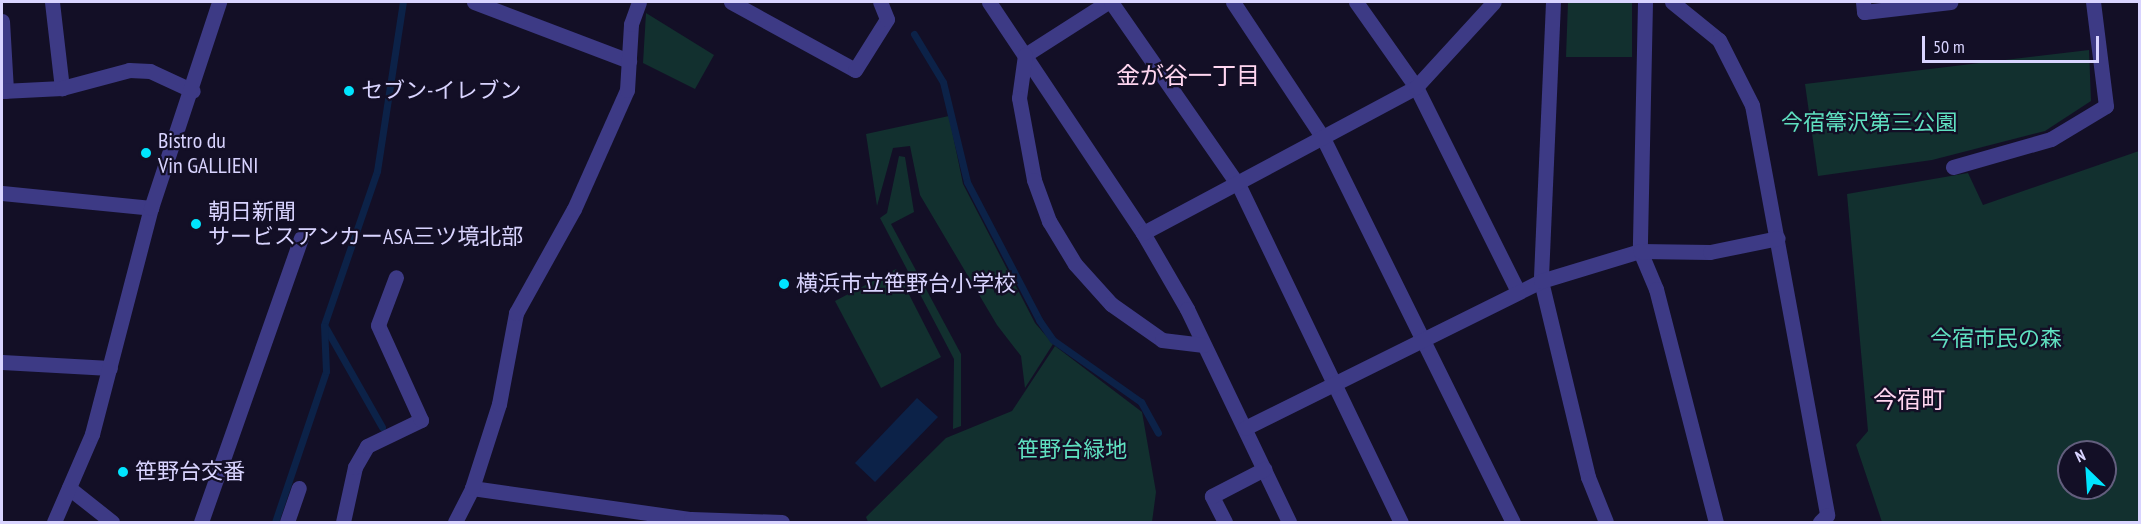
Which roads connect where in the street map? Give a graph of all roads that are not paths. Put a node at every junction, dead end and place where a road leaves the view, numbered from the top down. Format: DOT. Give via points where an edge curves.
graph roads {
  1 [pos="52,2"];
  2 [pos="208,2"];
  3 [pos="219,2"];
  4 [pos="474,2"];
  5 [pos="639,2"];
  6 [pos="731,2"];
  7 [pos="880,2"];
  8 [pos="989,2"];
  9 [pos="1109,2"];
  10 [pos="1233,2"];
  11 [pos="1356,2"];
  12 [pos="1494,2"];
  13 [pos="1553,2"];
  14 [pos="1645,2"];
  15 [pos="1672,2"];
  16 [pos="1863,2"];
  17 [pos="1950,2"];
  18 [pos="2093,2"];
  19 [pos="215,17"];
  20 [pos="2,21"];
  21 [pos="1025,55"];
  22 [pos="629,61"];
  23 [pos="1416,87"];
  24 [pos="62,88"];
  25 [pos="4,91"];
  26 [pos="193,91"];
  27 [pos="1323,138"];
  28 [pos="1953,167"];
  29 [pos="1239,186"];
  30 [pos="2,193"];
  31 [pos="151,208"];
  32 [pos="1143,233"];
  33 [pos="301,238"];
  34 [pos="1778,238"];
  35 [pos="1640,250"];
  36 [pos="396,277"];
  37 [pos="1541,281"];
  38 [pos="1518,292"];
  39 [pos="1422,342"];
  40 [pos="1204,345"];
  41 [pos="2,362"];
  42 [pos="110,368"];
  43 [pos="1333,385"];
  44 [pos="1245,428"];
  45 [pos="1264,469"];
  46 [pos="69,488"];
  47 [pos="299,488"];
  48 [pos="472,488"];
  49 [pos="458,521"];
  50 [pos="54,522"];
  51 [pos="112,522"];
  52 [pos="201,522"];
  53 [pos="287,522"];
  54 [pos="343,522"];
  55 [pos="782,522"];
  56 [pos="1224,522"];
  57 [pos="1289,522"];
  58 [pos="1401,522"];
  59 [pos="1513,522"];
  60 [pos="1606,522"];
  61 [pos="1716,522"];
  62 [pos="1820,522"];
  1 -- 24 [label="street"];
  2 -- 19 [label="street"];
  3 -- 19 [label="street"];
  4 -- 22 [label="street"];
  5 -- 22 [label="street" via="631,24"];
  6 -- 7 [label="street" via="855,70 887,19"];
  8 -- 21 [label="street"];
  9 -- 21 [label="street"];
  9 -- 29 [label="street"];
  10 -- 27 [label="street"];
  11 -- 23 [label="street"];
  12 -- 23 [label="street"];
  13 -- 37 [label="street"];
  14 -- 35 [label="street"];
  15 -- 34 [label="street" via="1719,40 1736,67 1752,105"];
  16 -- 17 [label="street" via="1864,12"];
  18 -- 28 [label="street" via="2106,106 2051,139"];
  19 -- 26 [label="street"];
  20 -- 25 [label="street"];
  21 -- 32 [label="street"];
  21 -- 40 [label="street" via="1019,98 1034,180 1065,247 1111,304 1162,340"];
  22 -- 48 [label="street" via="627,90 574,209 516,313 499,404"];
  23 -- 27 [label="street"];
  23 -- 38 [label="street"];
  24 -- 25 [label="street"];
  24 -- 26 [label="street" via="129,70 150,71"];
  26 -- 31 [label="street"];
  27 -- 29 [label="street"];
  27 -- 39 [label="street"];
  29 -- 32 [label="street"];
  29 -- 43 [label="street"];
  30 -- 31 [label="street"];
  31 -- 42 [label="street"];
  32 -- 40 [label="street"];
  33 -- 52 [label="street"];
  34 -- 35 [label="street" via="1710,252"];
  34 -- 62 [label="street" via="1827,515"];
  35 -- 37 [label="street"];
  35 -- 61 [label="street" via="1656,290"];
  36 -- 54 [label="street" via="378,325 421,420 367,446 355,467"];
  37 -- 38 [label="street"];
  37 -- 60 [label="street" via="1588,477"];
  38 -- 39 [label="street"];
  39 -- 43 [label="street"];
  39 -- 59 [label="street"];
  40 -- 44 [label="street"];
  41 -- 42 [label="street"];
  42 -- 46 [label="street" via="92,435"];
  43 -- 44 [label="street"];
  43 -- 58 [label="street"];
  44 -- 45 [label="street"];
  45 -- 56 [label="street" via="1212,496"];
  45 -- 57 [label="street"];
  46 -- 50 [label="street"];
  46 -- 51 [label="street"];
  47 -- 53 [label="street"];
  48 -- 49 [label="street"];
  48 -- 55 [label="street" via="692,519"];
}
